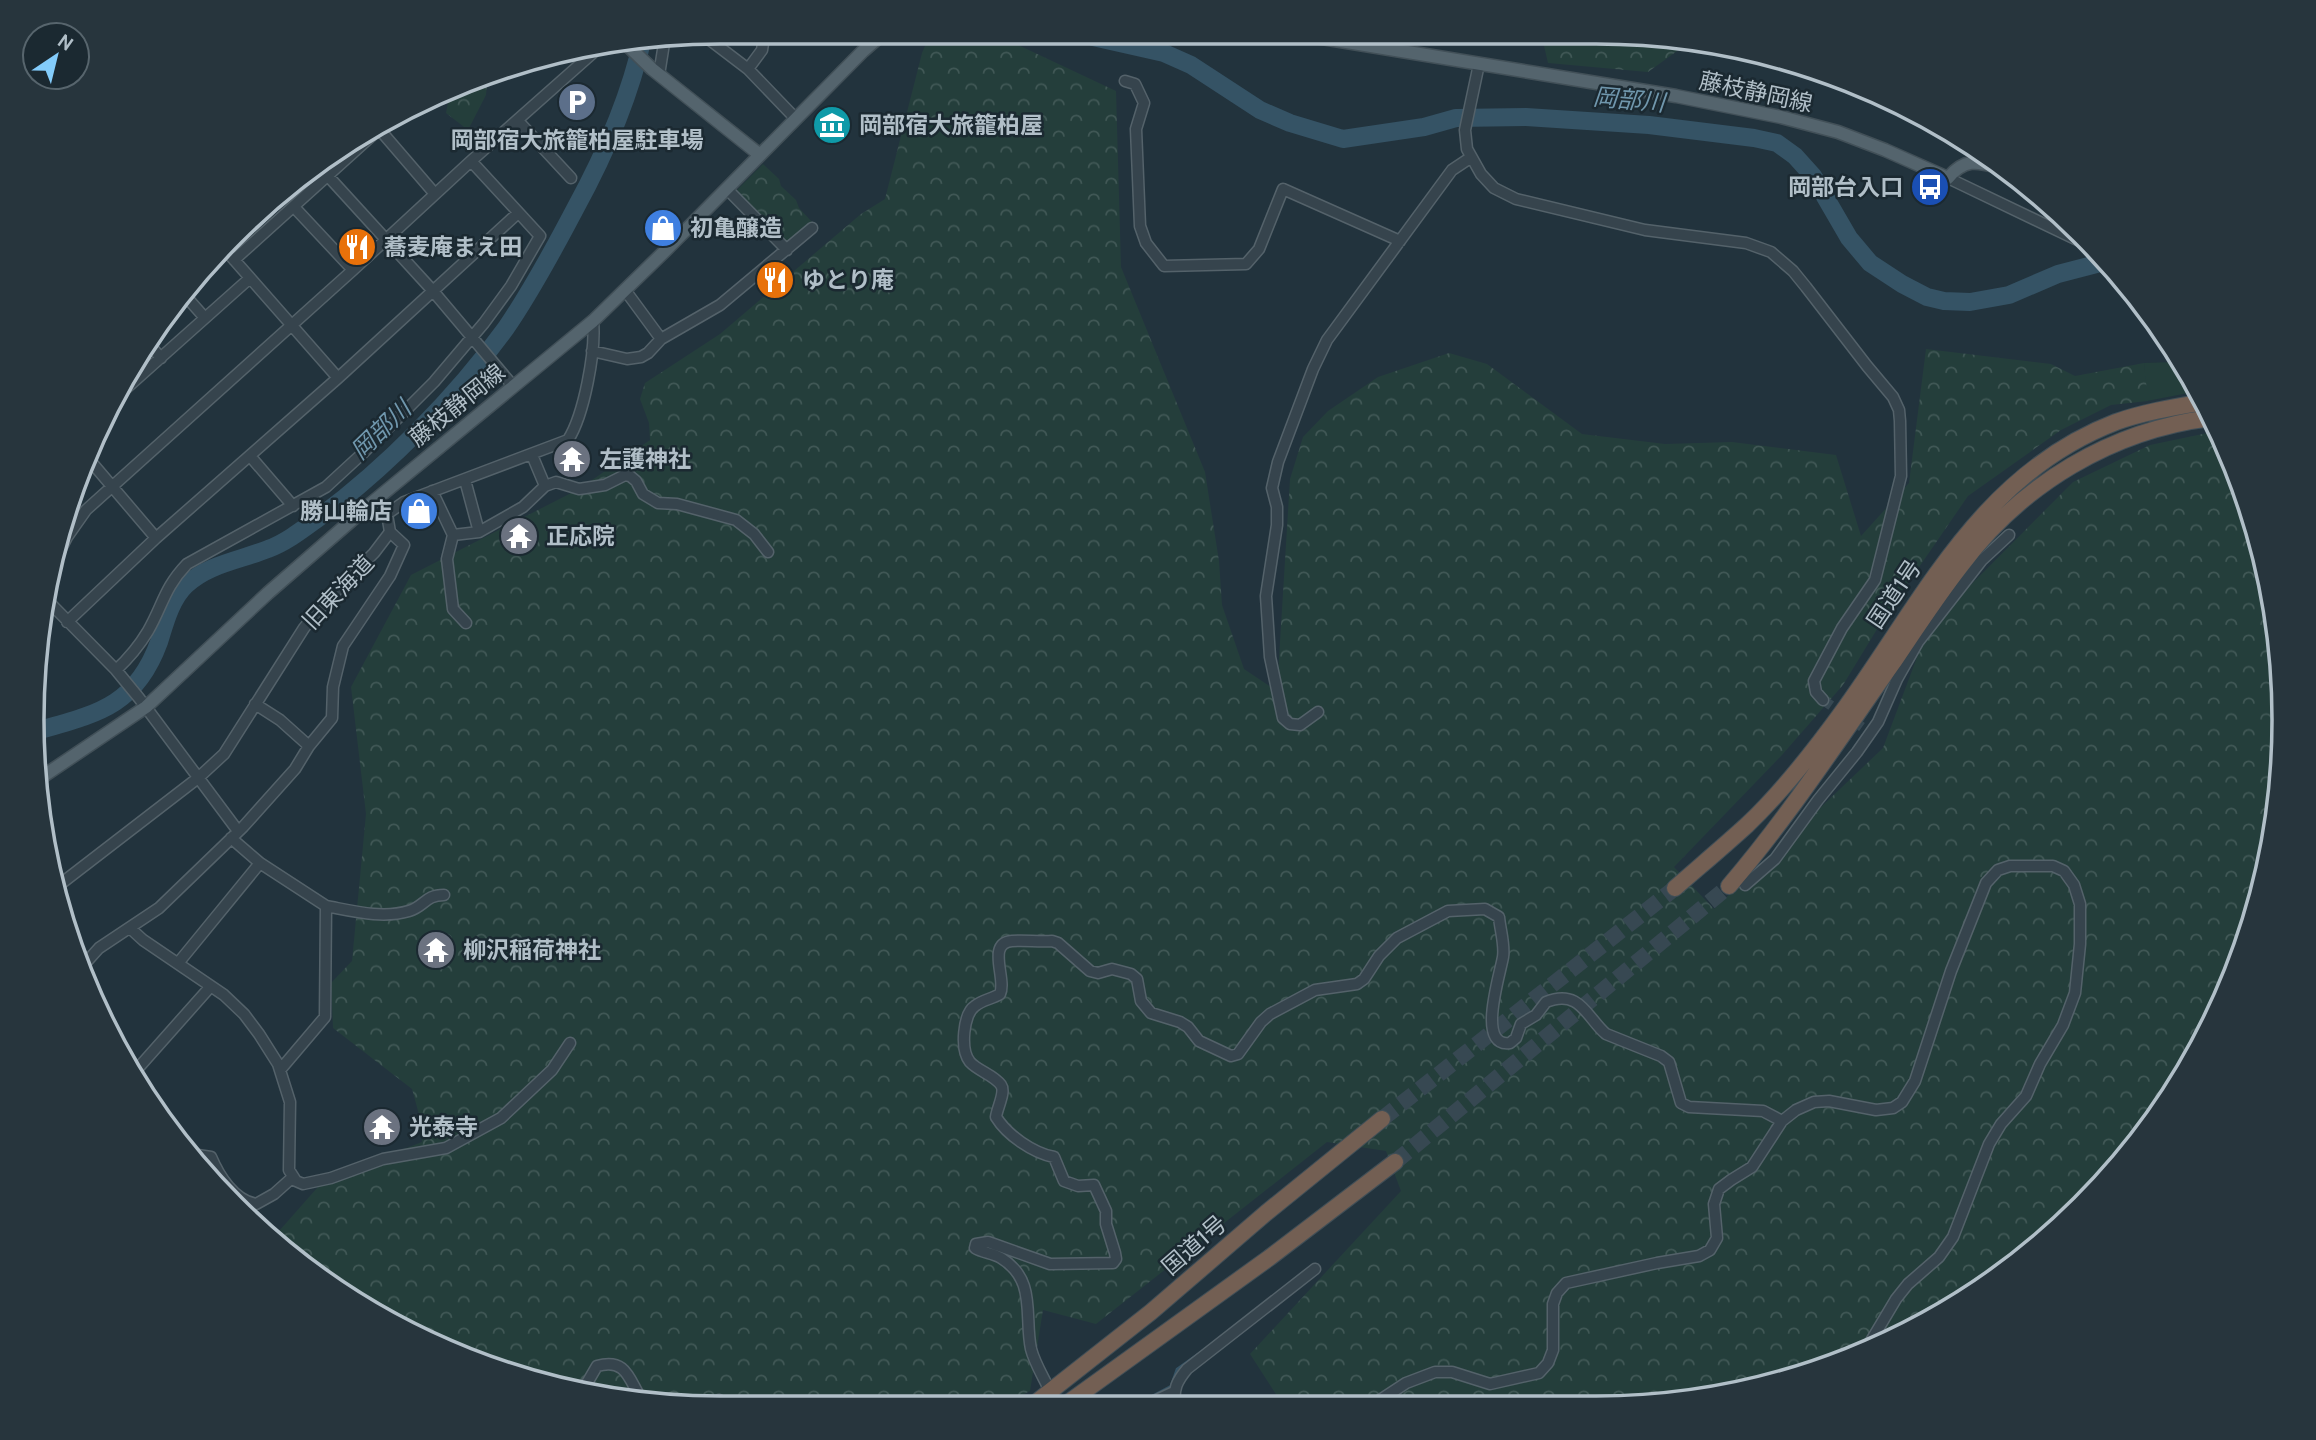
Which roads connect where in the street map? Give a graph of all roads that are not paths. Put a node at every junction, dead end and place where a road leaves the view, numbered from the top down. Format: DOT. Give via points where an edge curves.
graph roads {
  1 [pos="715,44"];
  2 [pos="763,44"];
  3 [pos="864,44"];
  4 [pos="871,44"];
  5 [pos="1358,44"];
  6 [pos="662,47"];
  7 [pos="632,50"];
  8 [pos="863,51"];
  9 [pos="589,57"];
  10 [pos="1479,64"];
  11 [pos="748,69"];
  12 [pos="654,71"];
  13 [pos="1125,81"];
  14 [pos="796,119"];
  15 [pos="518,121"];
  16 [pos="387,132"];
  17 [pos="357,150"];
  18 [pos="760,155"];
  19 [pos="1470,158"];
  20 [pos="471,161"];
  21 [pos="1981,164"];
  22 [pos="325,172"];
  23 [pos="328,175"];
  24 [pos="570,178"];
  25 [pos="1948,178"];
  26 [pos="727,189"];
  27 [pos="435,194"];
  28 [pos="294,207"];
  29 [pos="518,213"];
  30 [pos="812,228"];
  31 [pos="2066,235"];
  32 [pos="386,240"];
  33 [pos="1401,241"];
  34 [pos="787,250"];
  35 [pos="230,255"];
  36 [pos="234,260"];
  37 [pos="353,271"];
  38 [pos="250,278"];
  39 [pos="625,290"];
  40 [pos="433,291"];
  41 [pos="189,300"];
  42 [pos="205,318"];
  43 [pos="593,321"];
  44 [pos="292,325"];
  45 [pos="472,336"];
  46 [pos="661,339"];
  47 [pos="154,350"];
  48 [pos="592,351"];
  49 [pos="161,358"];
  50 [pos="338,378"];
  51 [pos="135,380"];
  52 [pos="513,386"];
  53 [pos="2194,404"];
  54 [pos="2202,419"];
  55 [pos="532,455"];
  56 [pos="250,456"];
  57 [pos="94,465"];
  58 [pos="465,480"];
  59 [pos="545,486"];
  60 [pos="112,487"];
  61 [pos="432,491"];
  62 [pos="293,506"];
  63 [pos="368,506"];
  64 [pos="387,514"];
  65 [pos="72,528"];
  66 [pos="479,531"];
  67 [pos="390,532"];
  68 [pos="453,535"];
  69 [pos="2010,535"];
  70 [pos="156,538"];
  71 [pos="768,552"];
  72 [pos="54,608"];
  73 [pos="67,622"];
  74 [pos="466,623"];
  75 [pos="116,670"];
  76 [pos="1823,700"];
  77 [pos="142,702"];
  78 [pos="256,704"];
  79 [pos="1318,712"];
  80 [pos="309,746"];
  81 [pos="46,774"];
  82 [pos="198,778"];
  83 [pos="235,835"];
  84 [pos="260,863"];
  85 [pos="64,881"];
  86 [pos="1737,886"];
  87 [pos="1675,888"];
  88 [pos="444,895"];
  89 [pos="326,906"];
  90 [pos="131,929"];
  91 [pos="88,960"];
  92 [pos="179,962"];
  93 [pos="211,986"];
  94 [pos="570,1043"];
  95 [pos="139,1067"];
  96 [pos="280,1070"];
  97 [pos="1382,1119"];
  98 [pos="1782,1121"];
  99 [pos="203,1156"];
  100 [pos="1395,1162"];
  101 [pos="218,1172"];
  102 [pos="293,1177"];
  103 [pos="240,1196"];
  104 [pos="1315,1269"];
  105 [pos="1874,1337"];
  106 [pos="587,1383"];
  107 [pos="1046,1385"];
  108 [pos="636,1390"];
  109 [pos="1174,1392"];
  110 [pos="1044,1396"];
  111 [pos="1077,1396"];
  112 [pos="1165,1396"];
  113 [pos="1174,1396"];
  114 [pos="1386,1396"];
  1 -- 11 [label="street"];
  2 -- 11 [label="street"];
  3 -- 8 [label="street"];
  4 -- 8 [label="main road, 藤枝静岡線"];
  5 -- 10 [label="main road, 藤枝静岡線"];
  6 -- 12 [label="street"];
  7 -- 12 [label="main road"];
  8 -- 14 [label="main road, 藤枝静岡線"];
  9 -- 15 [label="street"];
  10 -- 19 [label="street" via="1465,130"];
  10 -- 25 [label="main road, 藤枝静岡線" via="1781,117 1838,132"];
  11 -- 14 [label="street"];
  12 -- 18 [label="main road"];
  13 -- 33 [label="street" via="1135,84 1143,103 1136,129 1140,226 1146,243 1164,266 1246,264 1259,249 1283,189"];
  14 -- 18 [label="main road, 藤枝静岡線"];
  15 -- 20 [label="street"];
  15 -- 24 [label="street"];
  16 -- 27 [label="street"];
  17 -- 23 [label="street"];
  18 -- 26 [label="main road, 藤枝静岡線"];
  19 -- 33 [label="street" via="1452,170"];
  19 -- 76 [label="street" via="1494,188 1516,199 1645,230 1760,247 1780,258 1893,397 1899,410 1901,476 1875,580 1814,681"];
  20 -- 27 [label="street"];
  20 -- 29 [label="street"];
  21 -- 25 [label="main road" via="1968,162"];
  22 -- 23 [label="street"];
  23 -- 28 [label="street"];
  23 -- 32 [label="street"];
  25 -- 31 [label="street"];
  26 -- 34 [label="street"];
  26 -- 39 [label="main road, 藤枝静岡線"];
  27 -- 32 [label="street"];
  28 -- 36 [label="street"];
  28 -- 37 [label="street"];
  29 -- 40 [label="street"];
  29 -- 45 [label="street" via="540,236 511,286"];
  30 -- 34 [label="street"];
  32 -- 37 [label="street"];
  32 -- 40 [label="street"];
  33 -- 79 [label="street" via="1327,340 1272,488 1277,525 1266,596 1270,657 1283,718 1300,725"];
  34 -- 46 [label="street" via="720,305"];
  35 -- 36 [label="street"];
  36 -- 38 [label="street"];
  37 -- 44 [label="street"];
  38 -- 42 [label="street"];
  38 -- 44 [label="street"];
  39 -- 43 [label="main road, 藤枝静岡線"];
  39 -- 46 [label="street"];
  40 -- 45 [label="street"];
  40 -- 50 [label="street"];
  41 -- 42 [label="street"];
  42 -- 49 [label="street"];
  43 -- 48 [label="street"];
  43 -- 52 [label="main road, 藤枝静岡線"];
  44 -- 50 [label="street"];
  44 -- 60 [label="street"];
  45 -- 52 [label="street"];
  45 -- 62 [label="street" via="434,382 364,452 326,487"];
  46 -- 48 [label="street" via="635,359"];
  47 -- 49 [label="street"];
  48 -- 55 [label="street" via="576,428 568,440"];
  49 -- 51 [label="street"];
  50 -- 56 [label="street"];
  52 -- 63 [label="main road, 藤枝静岡線"];
  53 -- 87 [label="highway, 国道1号" via="2116,422 2068,446 2000,497 1965,534 1807,759 1749,823"];
  54 -- 86 [label="highway, 国道1号" via="2105,447 2055,475 2010,510 1962,563"];
  55 -- 58 [label="street"];
  55 -- 59 [label="street"];
  56 -- 62 [label="street"];
  56 -- 70 [label="street"];
  57 -- 60 [label="street"];
  58 -- 61 [label="street"];
  58 -- 66 [label="street"];
  59 -- 66 [label="street" via="523,507"];
  59 -- 71 [label="street" via="556,482 579,489 630,476 643,494 658,503 736,520"];
  60 -- 65 [label="street"];
  60 -- 70 [label="street"];
  61 -- 64 [label="street"];
  61 -- 68 [label="street"];
  62 -- 75 [label="street" via="187,564 172,579 149,630"];
  63 -- 64 [label="street"];
  63 -- 77 [label="main road, 藤枝静岡線"];
  64 -- 67 [label="street, 旧東海道"];
  66 -- 68 [label="street"];
  67 -- 78 [label="street, 旧東海道" via="304,628"];
  67 -- 80 [label="street" via="404,545 390,576 343,646 333,687 332,718"];
  68 -- 74 [label="street" via="447,559 453,609"];
  69 -- 86 [label="street" via="1982,560 1918,642 1867,730 1775,859"];
  70 -- 73 [label="street"];
  72 -- 73 [label="street"];
  73 -- 75 [label="street"];
  75 -- 77 [label="street"];
  77 -- 81 [label="main road, 藤枝静岡線"];
  77 -- 82 [label="street"];
  78 -- 80 [label="street"];
  78 -- 82 [label="street, 旧東海道" via="224,754"];
  80 -- 83 [label="street" via="295,769"];
  82 -- 83 [label="street"];
  82 -- 85 [label="street, 旧東海道"];
  83 -- 84 [label="street"];
  83 -- 90 [label="street"];
  84 -- 89 [label="street"];
  84 -- 92 [label="street"];
  88 -- 89 [label="street" via="433,895 412,910 395,913 369,914"];
  89 -- 96 [label="street" via="325,1017"];
  90 -- 91 [label="street"];
  90 -- 92 [label="street"];
  92 -- 93 [label="street"];
  93 -- 95 [label="street"];
  93 -- 96 [label="street" via="244,1014"];
  94 -- 102 [label="street" via="552,1070 501,1118 446,1148 383,1159 314,1183 303,1184"];
  96 -- 102 [label="street" via="290,1102 289,1170"];
  97 -- 110 [label="highway, 国道1号"];
  98 -- 105 [label="street" via="1814,1102 1876,1110 1902,1102 1915,1081 1986,883 1998,870 2010,866 2053,866 2064,871 2080,904 2080,944 2075,993 2063,1025 2026,1096 1989,1144 1953,1237 1896,1299"];
  98 -- 107 [label="street" via="1763,1111 1705,1110 1681,1103 1669,1062 1606,1034 1588,1011 1564,999 1546,1002 1521,1024 1510,1043 1498,1042 1491,1026 1503,955 1499,918 1485,909 1448,911 1397,939 1357,984 1315,990 1270,1014 1238,1054 1231,1056 1199,1041 1180,1022 1151,1013 1131,974 1112,969 1090,971 1052,941 1004,943 998,956 1003,988 970,1011 962,1040 964,1052 969,1062 1001,1084 996,1116 1002,1126 1040,1154 1054,1157 1064,1181 1094,1185 1107,1211 1116,1259 1113,1263 1050,1264 988,1242 976,1244 975,1248 1009,1264 1025,1288 1031,1349"];
  98 -- 114 [label="street" via="1752,1167 1719,1189 1714,1204 1717,1238 1710,1250 1566,1283 1556,1293 1553,1350 1539,1373 1490,1384 1452,1372 1435,1372"];
  99 -- 101 [label="street" via="211,1157"];
  100 -- 111 [label="highway"];
  102 -- 103 [label="street" via="256,1204"];
  104 -- 109 [label="street" via="1203,1354 1178,1379"];
  106 -- 108 [label="street" via="597,1366 617,1365"];
  109 -- 112 [label="street"];
  109 -- 113 [label="street"];
}
